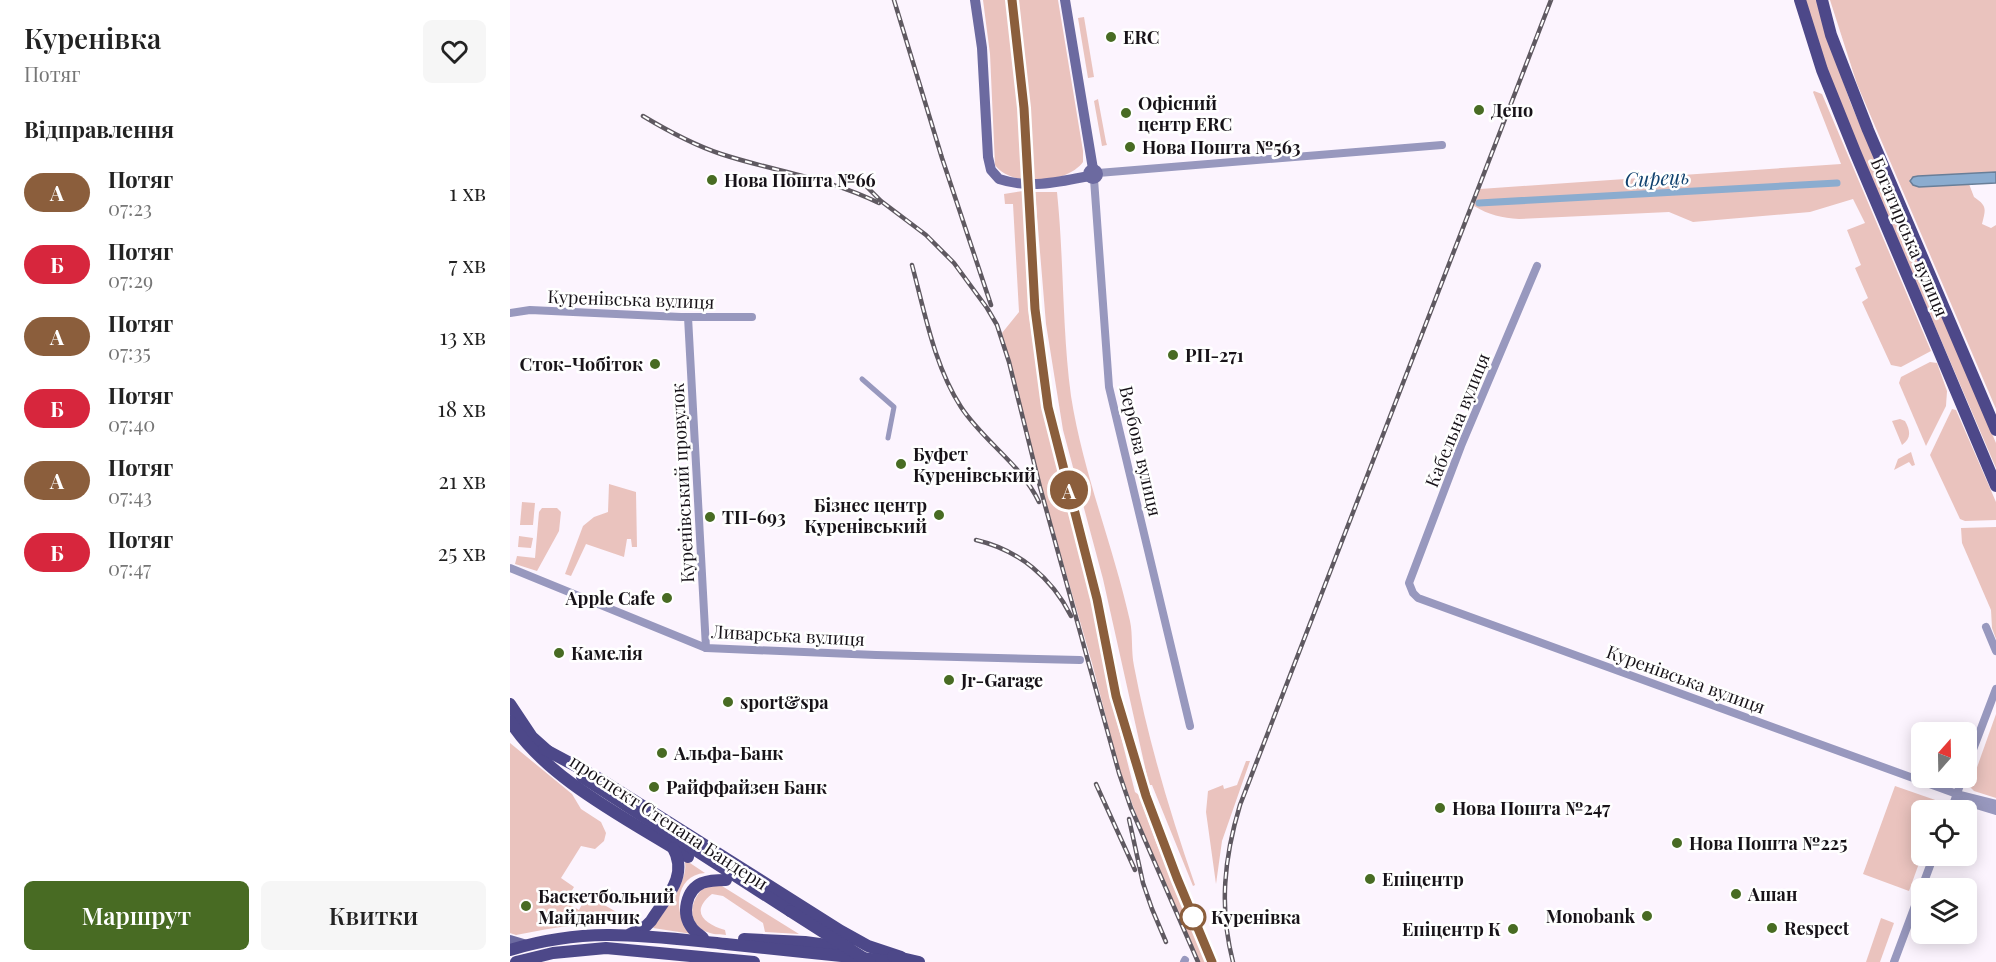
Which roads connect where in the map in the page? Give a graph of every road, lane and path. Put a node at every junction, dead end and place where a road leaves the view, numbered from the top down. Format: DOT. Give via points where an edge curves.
graph roads {
  1 [pos="975,0"];
  2 [pos="1065,0"];
  3 [pos="1800,0"];
  4 [pos="1822,0"];
  5 [pos="1442,145"];
  6 [pos="1093,174"];
  7 [pos="1537,266"];
  8 [pos="510,313"];
  9 [pos="688,317"];
  10 [pos="752,317"];
  11 [pos="862,380"];
  12 [pos="1996,430"];
  13 [pos="888,438"];
  14 [pos="1996,486"];
  15 [pos="510,568"];
  16 [pos="1410,587"];
  17 [pos="1986,627"];
  18 [pos="706,648"];
  19 [pos="1996,651"];
  20 [pos="1080,660"];
  21 [pos="1996,689"];
  22 [pos="510,704"];
  23 [pos="510,721"];
  24 [pos="1190,726"];
  25 [pos="514,731"];
  26 [pos="1977,739"];
  27 [pos="544,749"];
  28 [pos="1959,788"];
  29 [pos="1957,794"];
  30 [pos="1955,800"];
  31 [pos="1996,804"];
  32 [pos="1996,812"];
  33 [pos="672,847"];
  34 [pos="1930,866"];
  35 [pos="726,880"];
  36 [pos="788,915"];
  37 [pos="630,934"];
  38 [pos="703,938"];
  39 [pos="671,939"];
  40 [pos="510,940"];
  41 [pos="527,945"];
  42 [pos="510,950"];
  43 [pos="854,959"];
  44 [pos="901,960"];
  45 [pos="516,962"];
  46 [pos="754,962"];
  47 [pos="870,962"];
  48 [pos="919,962"];
  49 [pos="1894,962"];
  1 -- 6 [label="main road" via="991,170 999,179 1024,184 1049,184"];
  2 -- 6 [label="main road, Вербова вулиця"];
  3 -- 14 [label="main road, Богатирська вулиця" via="1822,70 1855,152"];
  4 -- 12 [label="main road, Богатирська вулиця" via="1868,130"];
  5 -- 6 [label="street"];
  6 -- 24 [label="street, Вербова вулиця" via="1109,387"];
  7 -- 16 [label="street, Кабельна вулиця" via="1461,446"];
  8 -- 9 [label="street, Куренівська вулиця" via="530,310"];
  9 -- 10 [label="street, Куренівська вулиця"];
  9 -- 18 [label="street, Куренівський провулок"];
  11 -- 13 [label="street" via="894,406"];
  15 -- 18 [label="street, Ливарська вулиця"];
  16 -- 29 [label="street, Куренівська вулиця" via="1418,598"];
  17 -- 19 [label="street"];
  18 -- 20 [label="street, Ливарська вулиця"];
  21 -- 26 [label="street"];
  22 -- 27 [label="main road, проспект Степана Бандери"];
  23 -- 25 [label="main road, проспект Степана Бандери"];
  25 -- 33 [label="main road, проспект Степана Бандери" via="564,777"];
  27 -- 36 [label="main road, проспект Степана Бандери"];
  27 -- 44 [label="main road" via="600,779 841,931"];
  28 -- 29 [label="street"];
  29 -- 30 [label="street"];
  29 -- 31 [label="street, Куренівська вулиця"];
  29 -- 32 [label="street, Куренівська вулиця" via="1964,801"];
  33 -- 35 [label="main road, проспект Степана Бандери"];
  33 -- 37 [label="main road" via="679,864 678,880 651,921"];
  34 -- 49 [label="street"];
  35 -- 36 [label="main road, проспект Степана Бандери"];
  35 -- 38 [label="main road" via="700,884 691,891 686,903 691,927"];
  36 -- 43 [label="main road"];
  36 -- 47 [label="main road, bridge"];
  37 -- 39 [label="main road"];
  37 -- 41 [label="main road" via="556,938"];
  38 -- 39 [label="main road"];
  38 -- 44 [label="main road" via="805,942"];
  39 -- 43 [label="main road"];
  40 -- 41 [label="main road"];
  41 -- 42 [label="main road"];
  43 -- 44 [label="main road"];
  44 -- 48 [label="main road"];
  45 -- 46 [label="main road" via="553,953 606,948"];
}
